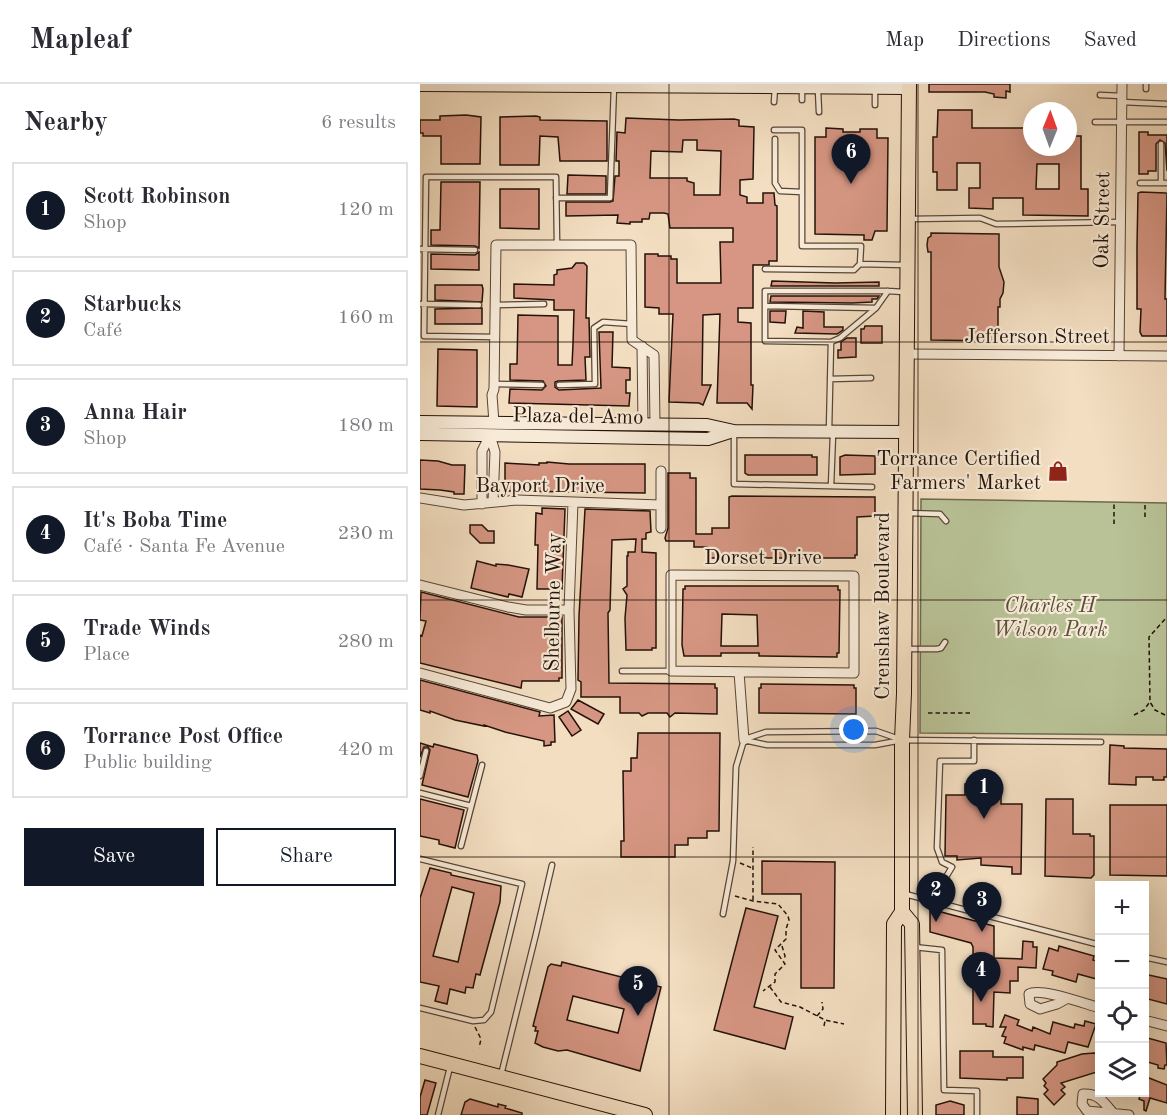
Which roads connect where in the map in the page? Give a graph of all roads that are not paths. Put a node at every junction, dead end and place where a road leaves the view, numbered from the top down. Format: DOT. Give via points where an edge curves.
graph roads {
  1 [pos="1122,84"];
  2 [pos="478,85"];
  3 [pos="420,86"];
  4 [pos="619,86"];
  5 [pos="767,86"];
  6 [pos="846,86"];
  7 [pos="909,86"];
  8 [pos="802,87"];
  9 [pos="818,87"];
  10 [pos="875,87"];
  11 [pos="1100,95"];
  12 [pos="1122,99"];
  13 [pos="802,100"];
  14 [pos="774,102"];
  15 [pos="1167,104"];
  16 [pos="875,105"];
  17 [pos="819,112"];
  18 [pos="1095,122"];
  19 [pos="1122,122"];
  20 [pos="1167,122"];
  21 [pos="774,130"];
  22 [pos="775,139"];
  23 [pos="1161,144"];
  24 [pos="1140,183"];
  25 [pos="1164,183"];
  26 [pos="802,192"];
  27 [pos="556,198"];
  28 [pos="908,219"];
  29 [pos="1120,222"];
  30 [pos="557,244"];
  31 [pos="423,249"];
  32 [pos="475,250"];
  33 [pos="860,264"];
  34 [pos="907,265"];
  35 [pos="765,269"];
  36 [pos="888,291"];
  37 [pos="907,291"];
  38 [pos="422,304"];
  39 [pos="479,304"];
  40 [pos="544,304"];
  41 [pos="495,305"];
  42 [pos="765,306"];
  43 [pos="876,308"];
  44 [pos="632,324"];
  45 [pos="495,337"];
  46 [pos="831,342"];
  47 [pos="906,354"];
  48 [pos="1119,356"];
  49 [pos="1167,356"];
  50 [pos="871,378"];
  51 [pos="830,379"];
  52 [pos="542,385"];
  53 [pos="559,385"];
  54 [pos="494,387"];
  55 [pos="420,422"];
  56 [pos="649,424"];
  57 [pos="493,427"];
  58 [pos="734,431"];
  59 [pos="831,431"];
  60 [pos="905,432"];
  61 [pos="420,434"];
  62 [pos="656,438"];
  63 [pos="661,471"];
  64 [pos="482,477"];
  65 [pos="494,478"];
  66 [pos="831,486"];
  67 [pos="872,487"];
  68 [pos="420,498"];
  69 [pos="494,502"];
  70 [pos="573,502"];
  71 [pos="482,504"];
  72 [pos="660,505"];
  73 [pos="904,513"];
  74 [pos="946,521"];
  75 [pos="661,528"];
  76 [pos="420,585"];
  77 [pos="569,610"];
  78 [pos="945,642"];
  79 [pos="904,649"];
  80 [pos="622,671"];
  81 [pos="671,671"];
  82 [pos="739,672"];
  83 [pos="420,673"];
  84 [pos="744,740"];
  85 [pos="902,740"];
  86 [pos="974,740"];
  87 [pos="1101,742"];
  88 [pos="426,751"];
  89 [pos="482,765"];
  90 [pos="420,776"];
  91 [pos="420,792"];
  92 [pos="471,806"];
  93 [pos="461,846"];
  94 [pos="420,859"];
  95 [pos="552,865"];
  96 [pos="946,877"];
  97 [pos="902,894"];
  98 [pos="902,912"];
  99 [pos="723,914"];
  100 [pos="1095,944"];
  101 [pos="913,947"];
  102 [pos="1149,958"];
  103 [pos="1167,962"];
  104 [pos="1066,999"];
  105 [pos="1095,1007"];
  106 [pos="420,1008"];
  107 [pos="1149,1021"];
  108 [pos="1167,1026"];
  109 [pos="420,1056"];
  110 [pos="451,1064"];
  111 [pos="501,1077"];
  112 [pos="1113,1113"];
  113 [pos="438,1115"];
  114 [pos="645,1115"];
  115 [pos="893,1115"];
  116 [pos="915,1115"];
  117 [pos="977,1115"];
  118 [pos="1129,1115"];
  1 -- 12 [label="street, Oak Street"];
  2 -- 3 [label="main road"];
  2 -- 4 [label="main road"];
  4 -- 5 [label="main road"];
  4 -- 27 [label="lane" via="610,198"];
  5 -- 8 [label="main road"];
  5 -- 14 [label="lane"];
  6 -- 9 [label="main road"];
  6 -- 10 [label="main road"];
  7 -- 10 [label="main road"];
  7 -- 28 [label="main road, Crenshaw Boulevard"];
  8 -- 9 [label="main road"];
  8 -- 13 [label="lane"];
  9 -- 17 [label="lane"];
  10 -- 16 [label="lane"];
  11 -- 12 [label="lane"];
  12 -- 15 [label="lane"];
  12 -- 19 [label="street, Oak Street"];
  18 -- 19 [label="lane"];
  19 -- 20 [label="lane"];
  19 -- 29 [label="street, Oak Street"];
  21 -- 26 [label="lane" via="802,130"];
  22 -- 26 [label="lane" via="775,183 780,191"];
  23 -- 25 [label="lane"];
  24 -- 25 [label="lane"];
  26 -- 33 [label="lane" via="802,246 861,246"];
  27 -- 30 [label="lane"];
  27 -- 31 [label="lane" via="556,177 426,177"];
  28 -- 29 [label="lane" via="980,218 996,224"];
  28 -- 34 [label="main road, Crenshaw Boulevard"];
  29 -- 48 [label="street, Oak Street"];
  30 -- 41 [label="street" via="496,244"];
  30 -- 44 [label="street" via="631,245"];
  31 -- 32 [label="lane"];
  31 -- 38 [label="lane"];
  33 -- 34 [label="lane"];
  33 -- 35 [label="lane" via="854,270"];
  34 -- 37 [label="main road, Crenshaw Boulevard"];
  36 -- 37 [label="lane"];
  36 -- 42 [label="lane" via="765,291"];
  36 -- 43 [label="lane"];
  37 -- 47 [label="main road, Crenshaw Boulevard"];
  38 -- 39 [label="lane"];
  38 -- 45 [label="lane" via="424,336"];
  40 -- 41 [label="lane"];
  41 -- 45 [label="street"];
  42 -- 43 [label="lane"];
  42 -- 46 [label="lane" via="765,341"];
  43 -- 46 [label="lane"];
  44 -- 53 [label="lane" via="603,322 594,328 595,384"];
  44 -- 56 [label="street" via="632,340 654,355"];
  45 -- 54 [label="street"];
  46 -- 51 [label="lane"];
  47 -- 48 [label="street, Jefferson Street"];
  47 -- 60 [label="main road, Crenshaw Boulevard"];
  48 -- 49 [label="street, Jefferson Street"];
  50 -- 51 [label="lane"];
  51 -- 59 [label="lane"];
  52 -- 54 [label="lane"];
  54 -- 57 [label="street"];
  55 -- 57 [label="main road, Plaza del Amo"];
  56 -- 57 [label="main road, Plaza del Amo"];
  56 -- 58 [label="main road, Plaza del Amo" via="707,424"];
  56 -- 62 [label="main road"];
  57 -- 61 [label="main road, Plaza del Amo"];
  57 -- 62 [label="main road, Plaza del Amo"];
  57 -- 64 [label="street" via="482,451"];
  57 -- 65 [label="street"];
  58 -- 59 [label="main road, Plaza del Amo"];
  58 -- 62 [label="main road, Plaza del Amo" via="708,439"];
  58 -- 66 [label="lane" via="734,484"];
  59 -- 60 [label="main road, Plaza del Amo"];
  59 -- 66 [label="lane"];
  60 -- 73 [label="main road, Crenshaw Boulevard"];
  63 -- 72 [label="street"];
  64 -- 65 [label="street"];
  64 -- 71 [label="street"];
  65 -- 69 [label="street"];
  66 -- 67 [label="lane"];
  68 -- 71 [label="street, Bayport Drive"];
  69 -- 70 [label="street, Bayport Drive"];
  69 -- 71 [label="street, Bayport Drive"];
  70 -- 72 [label="street, Bayport Drive"];
  70 -- 77 [label="street, Shelburne Way"];
  72 -- 75 [label="street"];
  73 -- 74 [label="lane" via="940,514"];
  73 -- 79 [label="main road, Crenshaw Boulevard"];
  76 -- 77 [label="street" via="508,607"];
  77 -- 83 [label="street, Shelburne Way" via="571,689 566,702 550,708"];
  78 -- 79 [label="lane" via="937,649"];
  79 -- 85 [label="main road, Crenshaw Boulevard"];
  80 -- 81 [label="lane"];
  81 -- 82 [label="street"];
  81 -- 82 [label="street, Dorset Drive" via="671,575 854,576 854,673"];
  82 -- 84 [label="street"];
  84 -- 85 [label="lane" via="767,745"];
  84 -- 85 [label="lane" via="766,732 876,731"];
  84 -- 99 [label="lane" via="736,767 733,861"];
  85 -- 86 [label="lane"];
  85 -- 97 [label="main road, Crenshaw Boulevard"];
  86 -- 87 [label="lane"];
  86 -- 96 [label="lane" via="974,761 940,761 937,848 942,862 952,867"];
  88 -- 90 [label="lane"];
  89 -- 92 [label="lane"];
  91 -- 92 [label="lane"];
  92 -- 93 [label="lane"];
  94 -- 106 [label="lane" via="522,884 491,1012 484,1020 473,1021"];
  95 -- 111 [label="lane"];
  97 -- 98 [label="main road, Crenshaw Boulevard"];
  97 -- 100 [label="lane"];
  98 -- 101 [label="main road, Crenshaw Boulevard" via="912,924"];
  98 -- 115 [label="main road, Crenshaw Boulevard" via="894,924"];
  101 -- 116 [label="main road, Crenshaw Boulevard"];
  101 -- 117 [label="lane" via="942,950 944,1090 977,1091"];
  102 -- 103 [label="lane"];
  104 -- 105 [label="street"];
  107 -- 108 [label="street"];
  109 -- 110 [label="main road"];
  110 -- 111 [label="main road"];
  110 -- 113 [label="lane"];
  111 -- 114 [label="main road"];
  112 -- 118 [label="street"];
}
